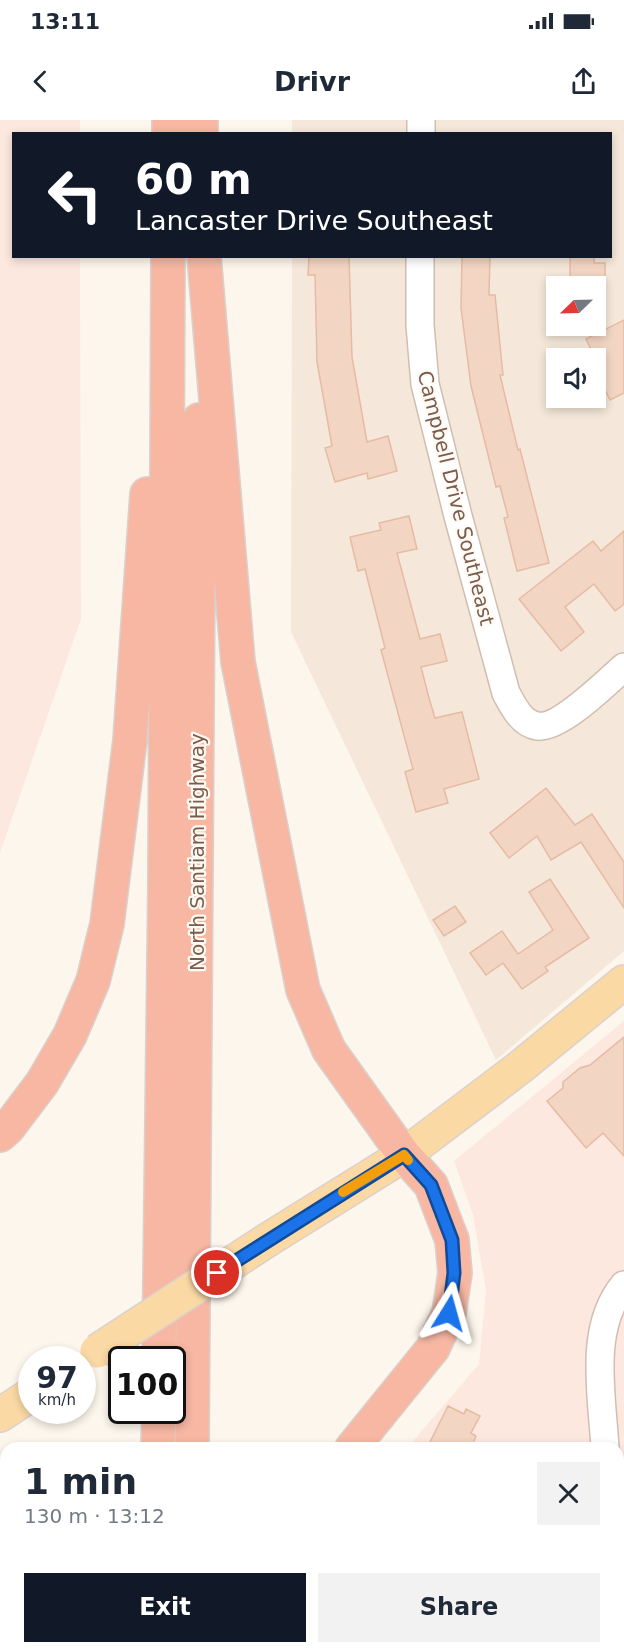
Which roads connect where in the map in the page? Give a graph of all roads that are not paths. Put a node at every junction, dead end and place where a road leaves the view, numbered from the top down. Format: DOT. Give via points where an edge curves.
graph roads {
  1 [pos="168,258"];
  2 [pos="202,258"];
  3 [pos="202,258"];
  4 [pos="420,258"];
  5 [pos="167,380"];
  6 [pos="624,667"];
  7 [pos="618,992"];
  8 [pos="0,1135"];
  9 [pos="404,1155"];
  10 [pos="624,1285"];
  11 [pos="159,1346"];
  12 [pos="96,1352"];
  13 [pos="18,1403"];
  14 [pos="0,1415"];
  15 [pos="159,1424"];
  16 [pos="159,1442"];
  17 [pos="192,1442"];
  18 [pos="357,1442"];
  19 [pos="605,1442"];
  1 -- 5 [label="highway, North Santiam Highway"];
  2 -- 9 [label="highway" via="238,662 303,990 329,1050"];
  3 -- 17 [label="highway, North Santiam Highway"];
  4 -- 6 [label="street, Campbell Drive Southeast" via="425,384 506,693 523,718 536,726 547,726"];
  5 -- 8 [label="highway" via="147,491 130,740 107,924 93,981 70,1035 42,1083"];
  5 -- 11 [label="highway, North Santiam Highway"];
  7 -- 9 [label="main road"];
  9 -- 12 [label="main road, bridge"];
  9 -- 18 [label="highway" via="431,1185 452,1240 454,1273 449,1313 434,1348"];
  10 -- 19 [label="street" via="603,1323 600,1348"];
  13 -- 14 [label="main road"];
  15 -- 16 [label="highway"];
}
